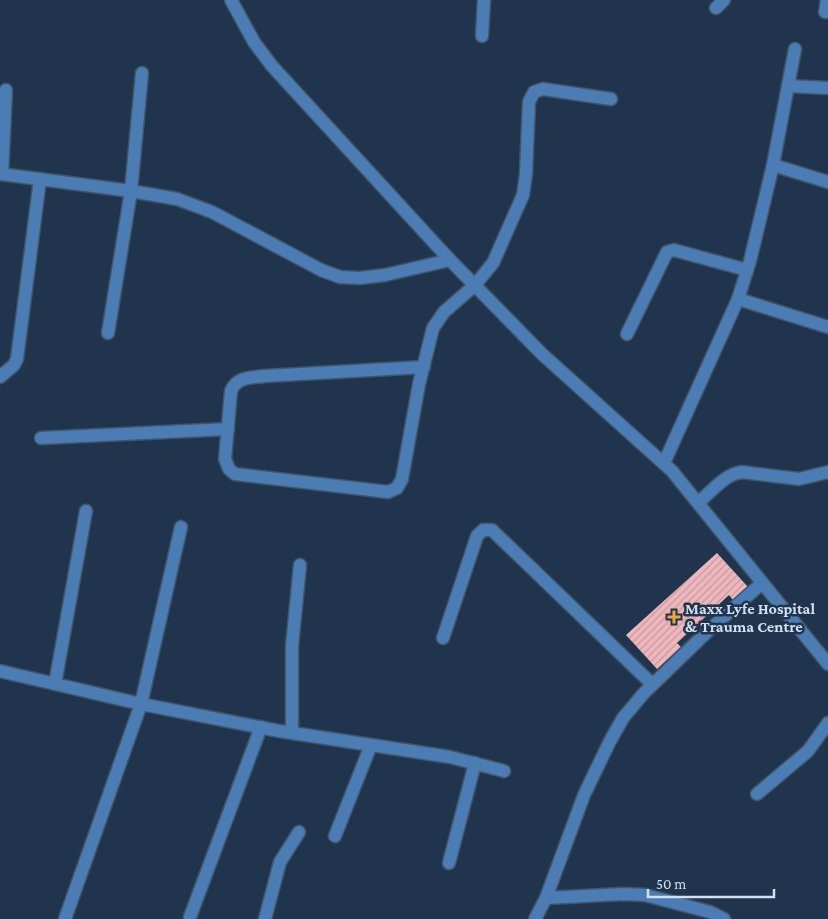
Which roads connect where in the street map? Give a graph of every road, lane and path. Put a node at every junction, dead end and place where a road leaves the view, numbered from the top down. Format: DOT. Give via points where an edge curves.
graph roads {
  1 [pos="231,0"];
  2 [pos="484,0"];
  3 [pos="482,36"];
  4 [pos="795,49"];
  5 [pos="142,73"];
  6 [pos="788,86"];
  7 [pos="828,88"];
  8 [pos="6,90"];
  9 [pos="610,99"];
  10 [pos="773,166"];
  11 [pos="1,174"];
  12 [pos="40,179"];
  13 [pos="828,182"];
  14 [pos="131,191"];
  15 [pos="450,260"];
  16 [pos="747,270"];
  17 [pos="475,285"];
  18 [pos="738,299"];
  19 [pos="828,326"];
  20 [pos="108,333"];
  21 [pos="626,334"];
  22 [pos="424,367"];
  23 [pos="0,377"];
  24 [pos="228,429"];
  25 [pos="41,438"];
  26 [pos="664,463"];
  27 [pos="828,472"];
  28 [pos="699,502"];
  29 [pos="86,511"];
  30 [pos="181,527"];
  31 [pos="300,565"];
  32 [pos="762,583"];
  33 [pos="443,638"];
  34 [pos="828,664"];
  35 [pos="0,671"];
  36 [pos="55,684"];
  37 [pos="652,684"];
  38 [pos="141,704"];
  39 [pos="828,723"];
  40 [pos="261,727"];
  41 [pos="292,732"];
  42 [pos="371,745"];
  43 [pos="475,763"];
  44 [pos="504,771"];
  45 [pos="757,794"];
  46 [pos="300,832"];
  47 [pos="335,836"];
  48 [pos="449,863"];
  49 [pos="546,898"];
  50 [pos="190,917"];
  51 [pos="65,919"];
  52 [pos="265,919"];
  53 [pos="535,919"];
  54 [pos="724,919"];
  1 -- 15 [label="street" via="254,42 272,66"];
  2 -- 3 [label="street"];
  4 -- 6 [label="street"];
  5 -- 14 [label="street"];
  6 -- 7 [label="street"];
  6 -- 10 [label="street"];
  8 -- 11 [label="street"];
  9 -- 17 [label="street" via="542,89 534,92 528,102 523,195 493,263"];
  10 -- 13 [label="street"];
  10 -- 16 [label="street"];
  11 -- 12 [label="street"];
  12 -- 14 [label="street"];
  12 -- 23 [label="street" via="17,359"];
  14 -- 15 [label="street" via="177,200 212,212 340,277 386,274"];
  14 -- 20 [label="street"];
  15 -- 17 [label="street"];
  16 -- 18 [label="street"];
  16 -- 21 [label="street" via="674,250 667,252"];
  17 -- 22 [label="street" via="438,320"];
  17 -- 26 [label="street" via="542,354"];
  18 -- 19 [label="street"];
  18 -- 26 [label="street"];
  22 -- 24 [label="street" via="240,379 231,391"];
  22 -- 24 [label="street" via="402,479 397,488 388,492 235,474 228,469 224,459"];
  24 -- 25 [label="street"];
  26 -- 28 [label="street"];
  27 -- 28 [label="street" via="799,479 735,473"];
  28 -- 32 [label="street"];
  29 -- 36 [label="street"];
  30 -- 38 [label="street"];
  31 -- 41 [label="street" via="292,646"];
  32 -- 34 [label="street"];
  32 -- 37 [label="street"];
  33 -- 37 [label="street" via="477,536 484,530 492,530"];
  35 -- 36 [label="street"];
  36 -- 38 [label="street"];
  37 -- 49 [label="street" via="623,718 610,741 584,795"];
  38 -- 40 [label="street"];
  38 -- 51 [label="street"];
  39 -- 45 [label="street" via="808,751"];
  40 -- 41 [label="street"];
  40 -- 50 [label="street"];
  41 -- 42 [label="street"];
  42 -- 43 [label="street"];
  42 -- 47 [label="street"];
  43 -- 44 [label="street"];
  43 -- 48 [label="street"];
  46 -- 52 [label="street" via="280,862"];
  49 -- 53 [label="street"];
  49 -- 54 [label="street" via="645,895 710,912"];
}
